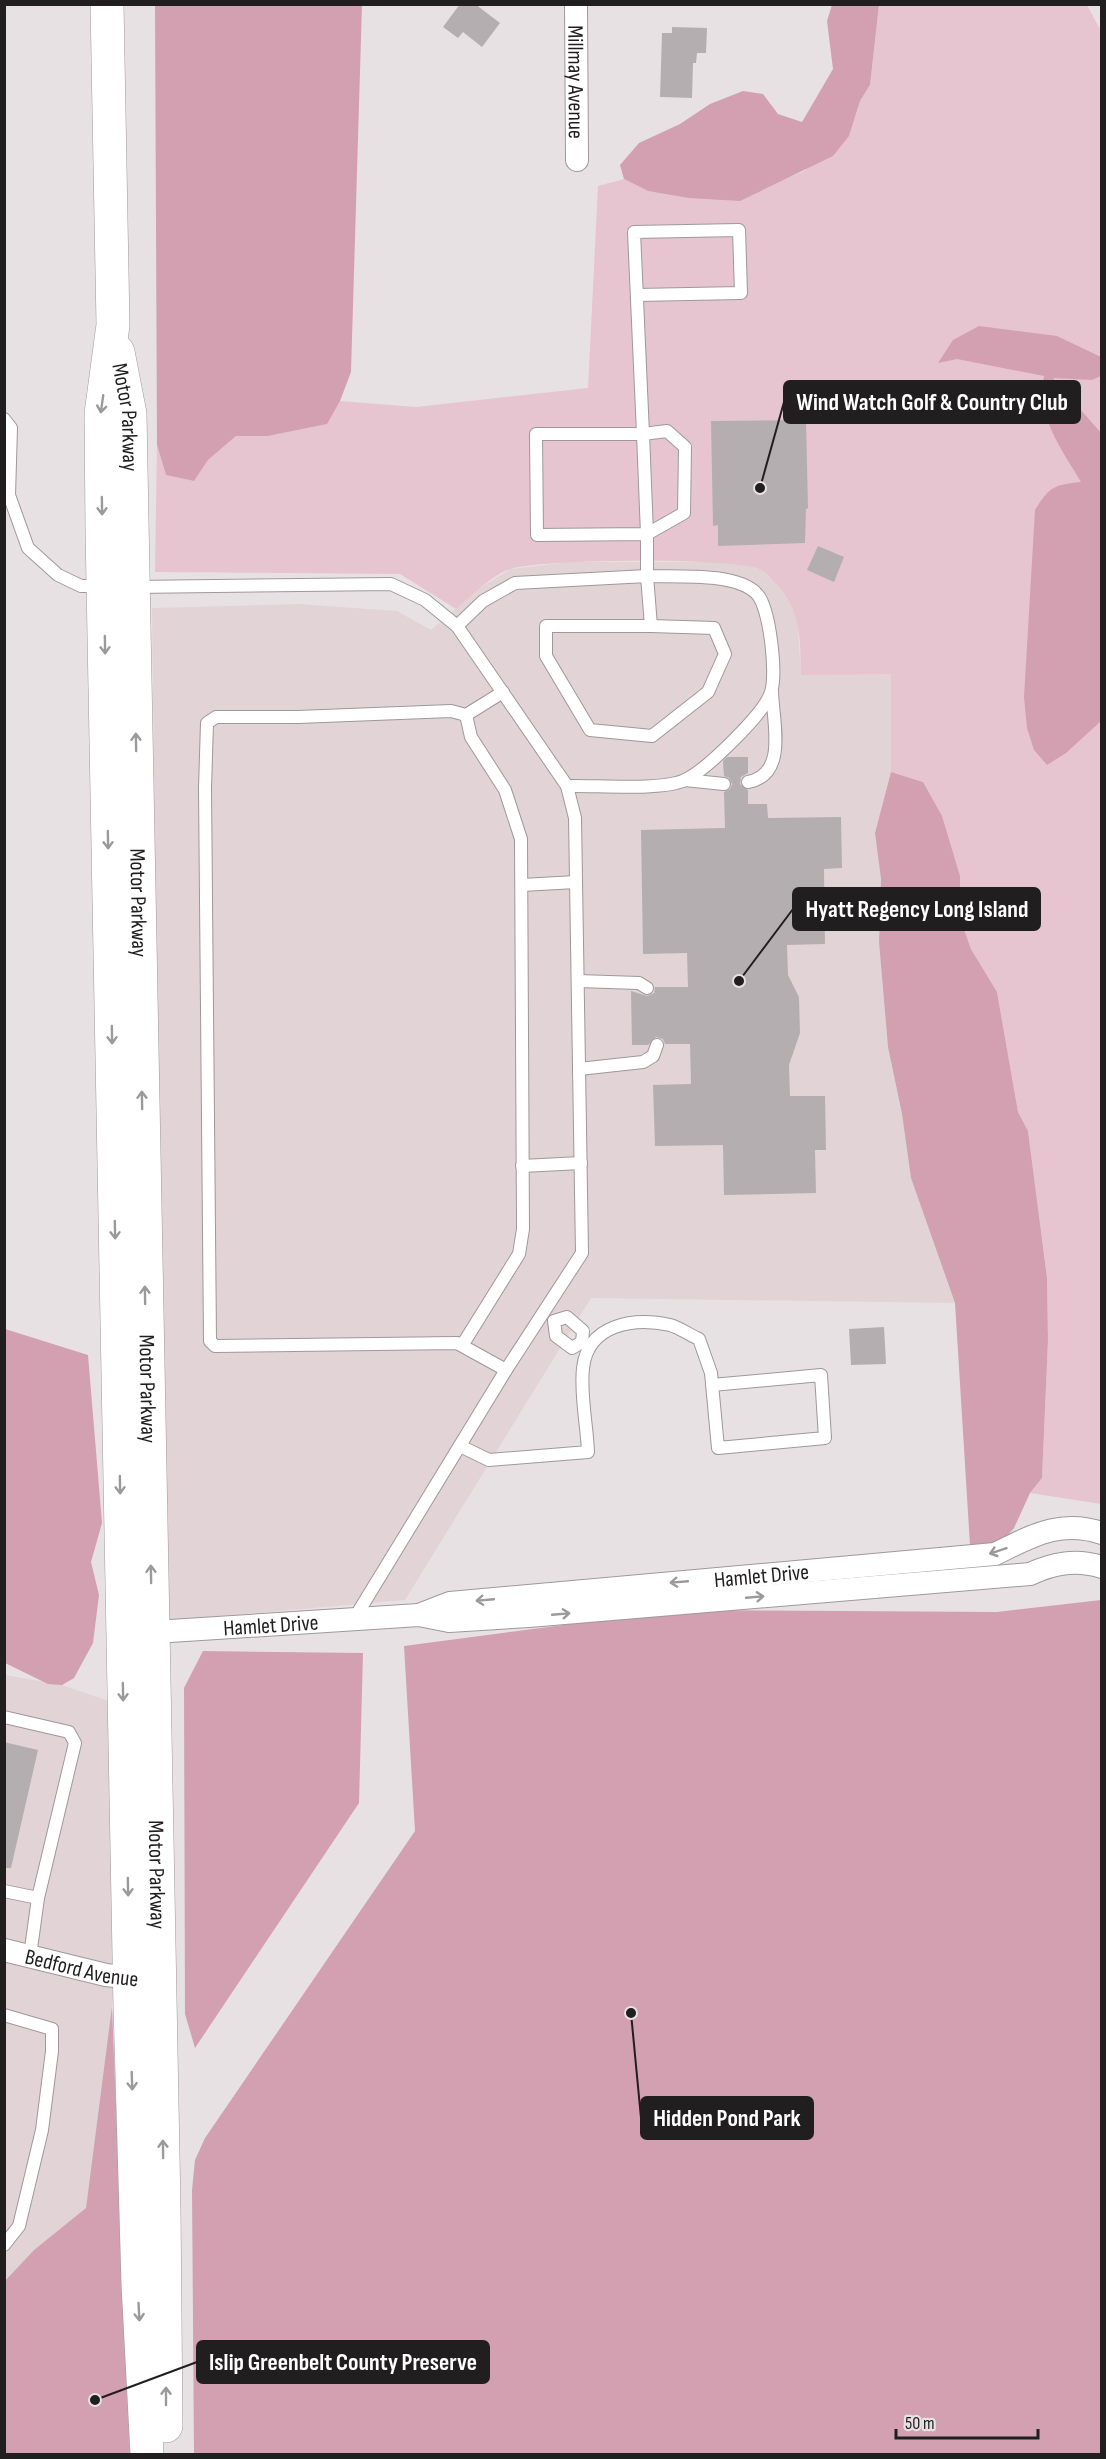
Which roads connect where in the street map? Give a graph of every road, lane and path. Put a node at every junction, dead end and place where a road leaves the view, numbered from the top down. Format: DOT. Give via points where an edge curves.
graph roads {
  1 [pos="107,4"];
  2 [pos="576,4"];
  3 [pos="577,160"];
  4 [pos="638,295"];
  5 [pos="4,419"];
  6 [pos="643,434"];
  7 [pos="647,534"];
  8 [pos="647,576"];
  9 [pos="119,587"];
  10 [pos="457,626"];
  11 [pos="651,626"];
  12 [pos="503,692"];
  13 [pos="772,692"];
  14 [pos="466,715"];
  15 [pos="685,780"];
  16 [pos="748,782"];
  17 [pos="724,784"];
  18 [pos="567,786"];
  19 [pos="576,882"];
  20 [pos="522,885"];
  21 [pos="578,981"];
  22 [pos="647,987"];
  23 [pos="657,1045"];
  24 [pos="579,1069"];
  25 [pos="581,1163"];
  26 [pos="522,1166"];
  27 [pos="544,1312"];
  28 [pos="554,1321"];
  29 [pos="464,1344"];
  30 [pos="586,1345"];
  31 [pos="506,1370"];
  32 [pos="712,1385"];
  33 [pos="460,1446"];
  34 [pos="1101,1533"];
  35 [pos="1026,1539"];
  36 [pos="1101,1567"];
  37 [pos="1030,1574"];
  38 [pos="419,1615"];
  39 [pos="354,1619"];
  40 [pos="137,1633"];
  41 [pos="4,1717"];
  42 [pos="4,1891"];
  43 [pos="38,1898"];
  44 [pos="4,1950"];
  45 [pos="30,1956"];
  46 [pos="144,1979"];
  47 [pos="4,2015"];
  48 [pos="4,2245"];
  49 [pos="147,2454"];
  50 [pos="166,2454"];
  1 -- 9 [label="main road, Motor Parkway" via="113,325 130,414"];
  2 -- 3 [label="street, Millmay Avenue"];
  4 -- 4 [label="lane" via="634,232 739,230 741,293"];
  4 -- 6 [label="lane"];
  5 -- 9 [label="lane" via="11,428 9,495 28,548 58,574 81,586"];
  6 -- 7 [label="lane"];
  6 -- 7 [label="lane" via="667,431 685,447 684,513"];
  6 -- 7 [label="lane" via="536,434 537,535"];
  7 -- 8 [label="lane"];
  8 -- 10 [label="lane" via="514,584 483,601"];
  8 -- 11 [label="lane"];
  8 -- 13 [label="lane" via="733,580 757,594 768,614"];
  9 -- 10 [label="lane" via="391,584 425,600"];
  9 -- 40 [label="main road, Motor Parkway"];
  10 -- 12 [label="lane"];
  11 -- 11 [label="lane" via="546,626 546,656 590,730 652,736 708,692 725,654 714,628"];
  12 -- 14 [label="lane"];
  12 -- 18 [label="lane"];
  13 -- 15 [label="lane" via="757,715 723,750"];
  13 -- 16 [label="lane" via="772,769 765,777"];
  14 -- 20 [label="lane" via="471,737 505,790 514,817 521,839"];
  14 -- 29 [label="lane" via="451,711 216,717 207,723 205,788 210,1341 215,1346"];
  15 -- 17 [label="lane"];
  15 -- 18 [label="lane"];
  18 -- 19 [label="lane" via="575,818"];
  19 -- 20 [label="lane"];
  19 -- 21 [label="lane"];
  20 -- 26 [label="lane"];
  21 -- 22 [label="lane" via="639,983"];
  21 -- 24 [label="lane"];
  23 -- 24 [label="lane" via="653,1056 643,1062"];
  24 -- 25 [label="lane"];
  25 -- 26 [label="lane"];
  25 -- 27 [label="lane" via="582,1253"];
  26 -- 29 [label="lane" via="523,1236 519,1254"];
  27 -- 28 [label="lane"];
  27 -- 31 [label="lane"];
  28 -- 30 [label="lane" via="567,1317 583,1331"];
  28 -- 30 [label="lane" via="556,1336 572,1348"];
  29 -- 31 [label="lane"];
  30 -- 32 [label="lane" via="621,1323 645,1321 672,1326 699,1339"];
  30 -- 33 [label="lane" via="583,1368 588,1452 489,1460"];
  31 -- 33 [label="lane"];
  32 -- 32 [label="lane" via="717,1448 825,1438 821,1375"];
  33 -- 39 [label="lane"];
  34 -- 35 [label="street, Hamlet Drive" via="1083,1527 1035,1533"];
  35 -- 37 [label="street"];
  35 -- 38 [label="street, Hamlet Drive, one-way" via="995,1554 450,1603"];
  36 -- 37 [label="street, Hamlet Drive" via="1073,1562"];
  38 -- 37 [label="street, Hamlet Drive, one-way" via="449,1621 529,1616"];
  38 -- 39 [label="street, Hamlet Drive"];
  39 -- 40 [label="street, Hamlet Drive"];
  40 -- 46 [label="main road, Motor Parkway"];
  41 -- 43 [label="lane" via="69,1732 75,1743"];
  42 -- 43 [label="lane"];
  43 -- 45 [label="lane"];
  44 -- 45 [label="street, Bedford Avenue"];
  45 -- 46 [label="street, Bedford Avenue"];
  46 -- 49 [label="main road, Motor Parkway, one-way" via="138,2284"];
  50 -- 46 [label="main road, Motor Parkway, one-way"];
  47 -- 48 [label="lane" via="52,2029 52,2051 40,2141 19,2226"];
}
